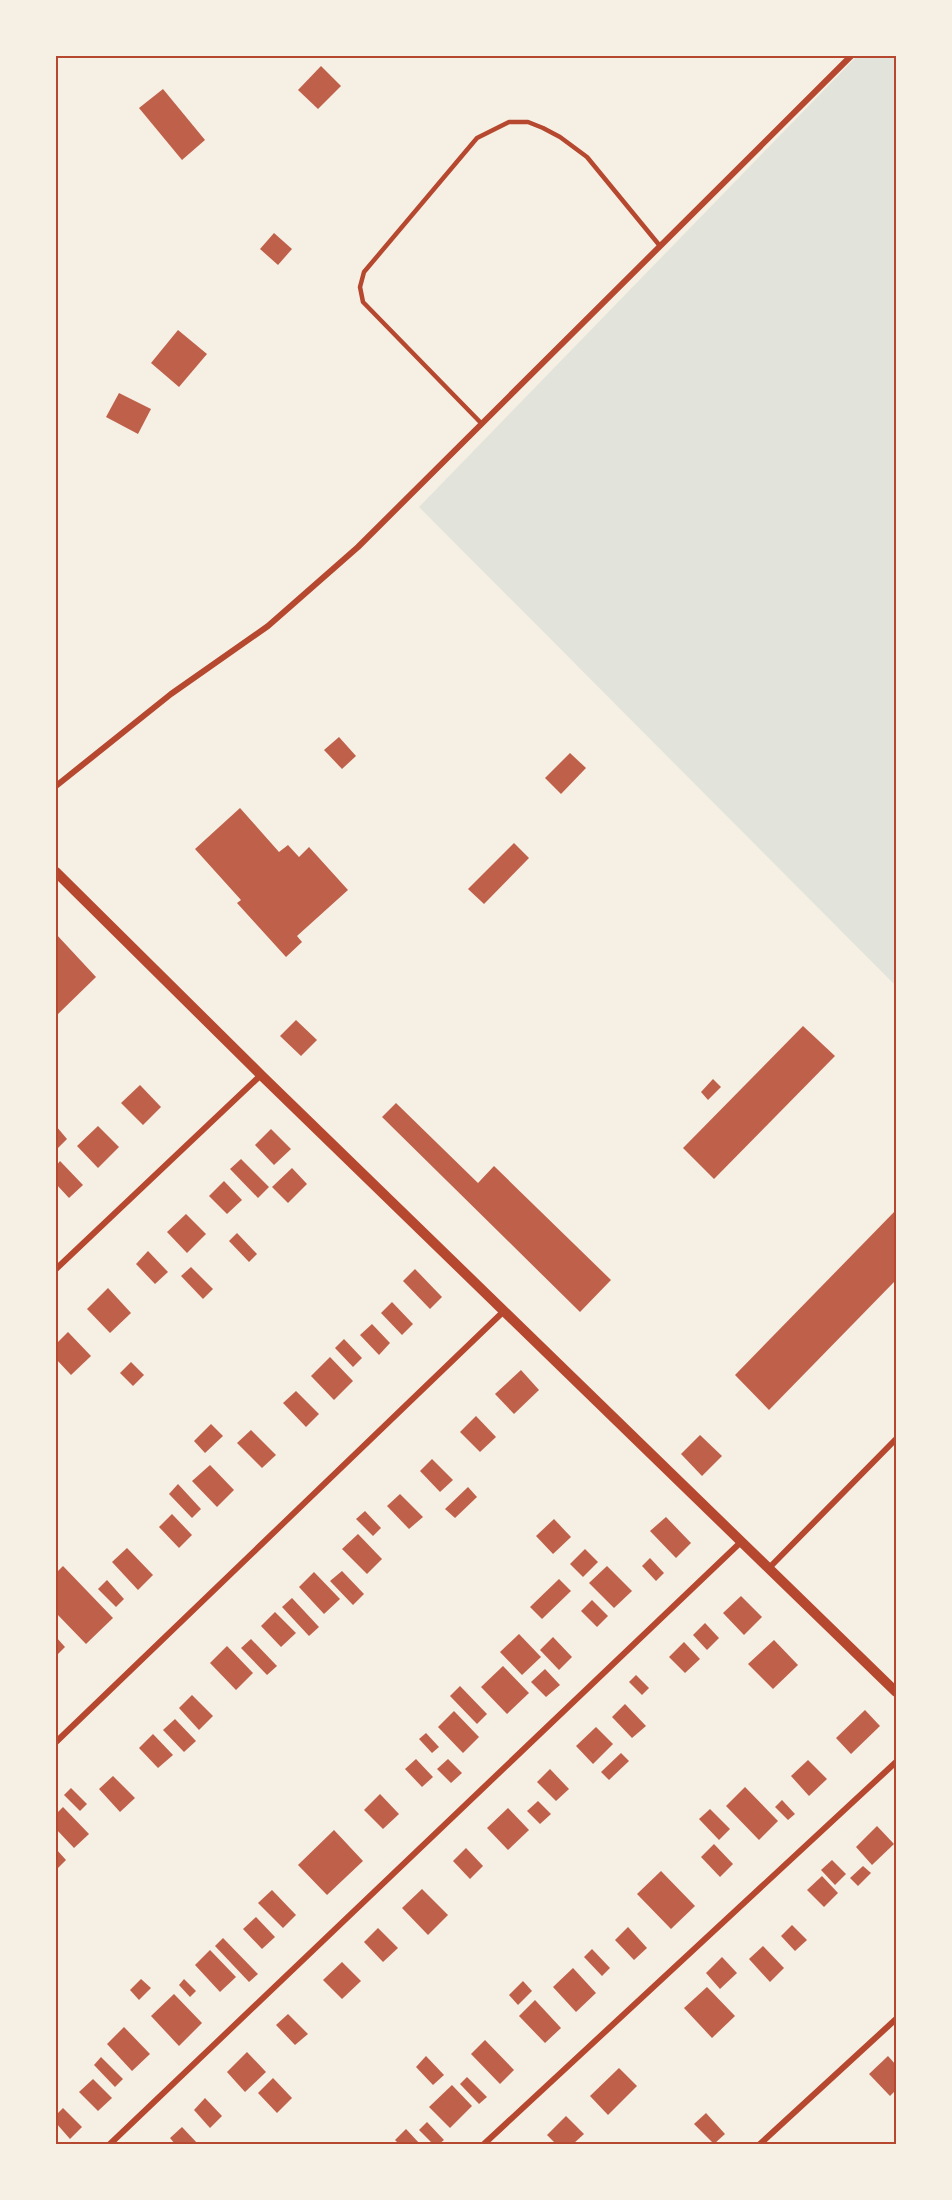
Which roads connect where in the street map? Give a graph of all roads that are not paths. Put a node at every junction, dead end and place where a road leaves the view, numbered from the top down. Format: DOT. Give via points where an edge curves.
graph roads {
  1 [pos="851,56"];
  2 [pos="660,246"];
  3 [pos="482,424"];
  4 [pos="56,786"];
  5 [pos="56,872"];
  6 [pos="261,1075"];
  7 [pos="56,1269"];
  8 [pos="505,1310"];
  9 [pos="897,1439"];
  10 [pos="742,1541"];
  11 [pos="769,1568"];
  12 [pos="897,1692"];
  13 [pos="56,1742"];
  14 [pos="897,1762"];
  15 [pos="897,2019"];
  16 [pos="110,2145"];
  17 [pos="484,2145"];
  18 [pos="760,2145"];
  1 -- 2 [label="street"];
  2 -- 3 [label="street"];
  2 -- 3 [label="lane" via="587,157 560,137 528,122 518,122 477,138 364,272 360,293 363,302"];
  3 -- 4 [label="street" via="358,547 268,626 171,694"];
  5 -- 6 [label="street"];
  6 -- 7 [label="street"];
  6 -- 8 [label="street"];
  8 -- 10 [label="street"];
  8 -- 13 [label="street"];
  9 -- 11 [label="street"];
  10 -- 11 [label="street"];
  10 -- 16 [label="street"];
  11 -- 12 [label="street"];
  14 -- 17 [label="street"];
  15 -- 18 [label="street"];
}
